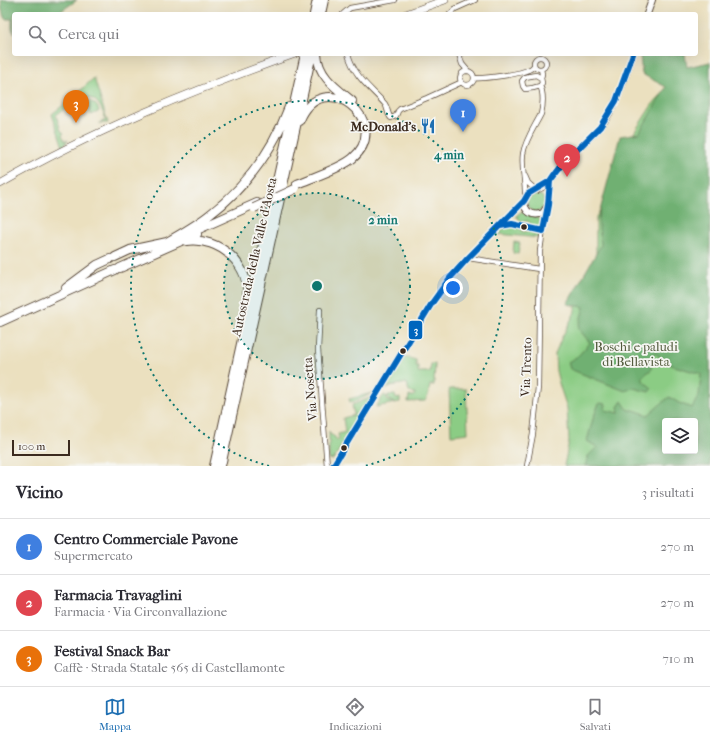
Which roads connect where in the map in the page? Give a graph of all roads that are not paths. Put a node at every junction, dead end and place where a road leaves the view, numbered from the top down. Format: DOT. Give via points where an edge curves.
graph roads {
  1 [pos="395,0"];
  2 [pos="445,0"];
  3 [pos="475,0"];
  4 [pos="652,0"];
  5 [pos="321,1"];
  6 [pos="315,12"];
  7 [pos="322,12"];
  8 [pos="345,12"];
  9 [pos="412,12"];
  10 [pos="452,12"];
  11 [pos="648,12"];
  12 [pos="289,56"];
  13 [pos="304,56"];
  14 [pos="312,56"];
  15 [pos="316,56"];
  16 [pos="349,56"];
  17 [pos="460,56"];
  18 [pos="632,56"];
  19 [pos="534,65"];
  20 [pos="302,66"];
  21 [pos="541,69"];
  22 [pos="468,71"];
  23 [pos="474,78"];
  24 [pos="540,78"];
  25 [pos="462,82"];
  26 [pos="540,86"];
  27 [pos="288,160"];
  28 [pos="523,169"];
  29 [pos="550,181"];
  30 [pos="0,184"];
  31 [pos="296,187"];
  32 [pos="537,191"];
  33 [pos="525,200"];
  34 [pos="255,205"];
  35 [pos="547,206"];
  36 [pos="527,210"];
  37 [pos="512,214"];
  38 [pos="538,215"];
  39 [pos="544,225"];
  40 [pos="500,226"];
  41 [pos="543,231"];
  42 [pos="167,242"];
  43 [pos="180,242"];
  44 [pos="468,258"];
  45 [pos="539,269"];
  46 [pos="320,310"];
  47 [pos="0,320"];
  48 [pos="243,338"];
  49 [pos="214,466"];
  50 [pos="221,466"];
  51 [pos="327,466"];
  52 [pos="333,466"];
  53 [pos="527,466"];
  1 -- 8 [label="street" via="350,8"];
  2 -- 9 [label="main road"];
  3 -- 10 [label="street"];
  4 -- 11 [label="main road"];
  5 -- 6 [label="highway"];
  5 -- 7 [label="highway"];
  12 -- 30 [label="main road" via="131,118 51,156"];
  13 -- 20 [label="highway, Autostrada della Valle d'Aosta"];
  14 -- 27 [label="highway, Autostrada della Valle d'Aosta"];
  15 -- 31 [label="highway" via="319,66 328,80 362,110 367,124 367,138 361,154 351,164"];
  16 -- 25 [label="street" via="360,78 386,105 391,118 396,116 398,110"];
  17 -- 22 [label="street"];
  18 -- 29 [label="main road" via="610,112 598,129"];
  19 -- 21 [label="street"];
  19 -- 21 [label="street" via="537,58 543,58 546,64"];
  19 -- 23 [label="street" via="522,72 483,79"];
  20 -- 42 [label="highway" via="289,109 264,157 237,190 213,212"];
  20 -- 48 [label="highway, Autostrada della Valle d'Aosta"];
  21 -- 24 [label="street"];
  22 -- 23 [label="street"];
  22 -- 25 [label="street" via="462,74"];
  23 -- 25 [label="street" via="469,84"];
  24 -- 26 [label="street"];
  24 -- 26 [label="street" via="536,75 525,77 522,81 525,89"];
  26 -- 28 [label="street" via="543,109 526,144"];
  27 -- 31 [label="highway" via="300,120 312,104 320,99 336,98 351,104 360,114 364,136 362,146 356,155"];
  27 -- 50 [label="highway, Autostrada della Valle d'Aosta"];
  28 -- 32 [label="street" via="526,179"];
  28 -- 33 [label="street"];
  29 -- 32 [label="main road"];
  29 -- 35 [label="main road"];
  31 -- 34 [label="highway, bridge"];
  32 -- 33 [label="main road" via="529,193"];
  32 -- 35 [label="main road" via="545,195"];
  33 -- 36 [label="main road"];
  33 -- 37 [label="main road"];
  34 -- 42 [label="highway"];
  34 -- 43 [label="highway"];
  35 -- 38 [label="main road" via="543,213"];
  35 -- 39 [label="street, Via Trento"];
  36 -- 37 [label="main road" via="519,210"];
  36 -- 38 [label="main road"];
  37 -- 40 [label="main road"];
  38 -- 39 [label="street"];
  39 -- 41 [label="street, Via Trento"];
  40 -- 41 [label="street" via="512,224"];
  40 -- 44 [label="main road"];
  41 -- 45 [label="street, Via Trento"];
  42 -- 47 [label="highway" via="130,250 97,265 68,287"];
  43 -- 47 [label="highway"];
  43 -- 48 [label="highway" via="196,240 212,244 227,252 238,264 248,288"];
  44 -- 45 [label="street"];
  44 -- 52 [label="main road" via="432,303"];
  45 -- 53 [label="street, Via Trento" via="538,387"];
  46 -- 51 [label="street, Via Nosetta" via="318,349"];
  48 -- 49 [label="highway, Autostrada della Valle d'Aosta"];
}
